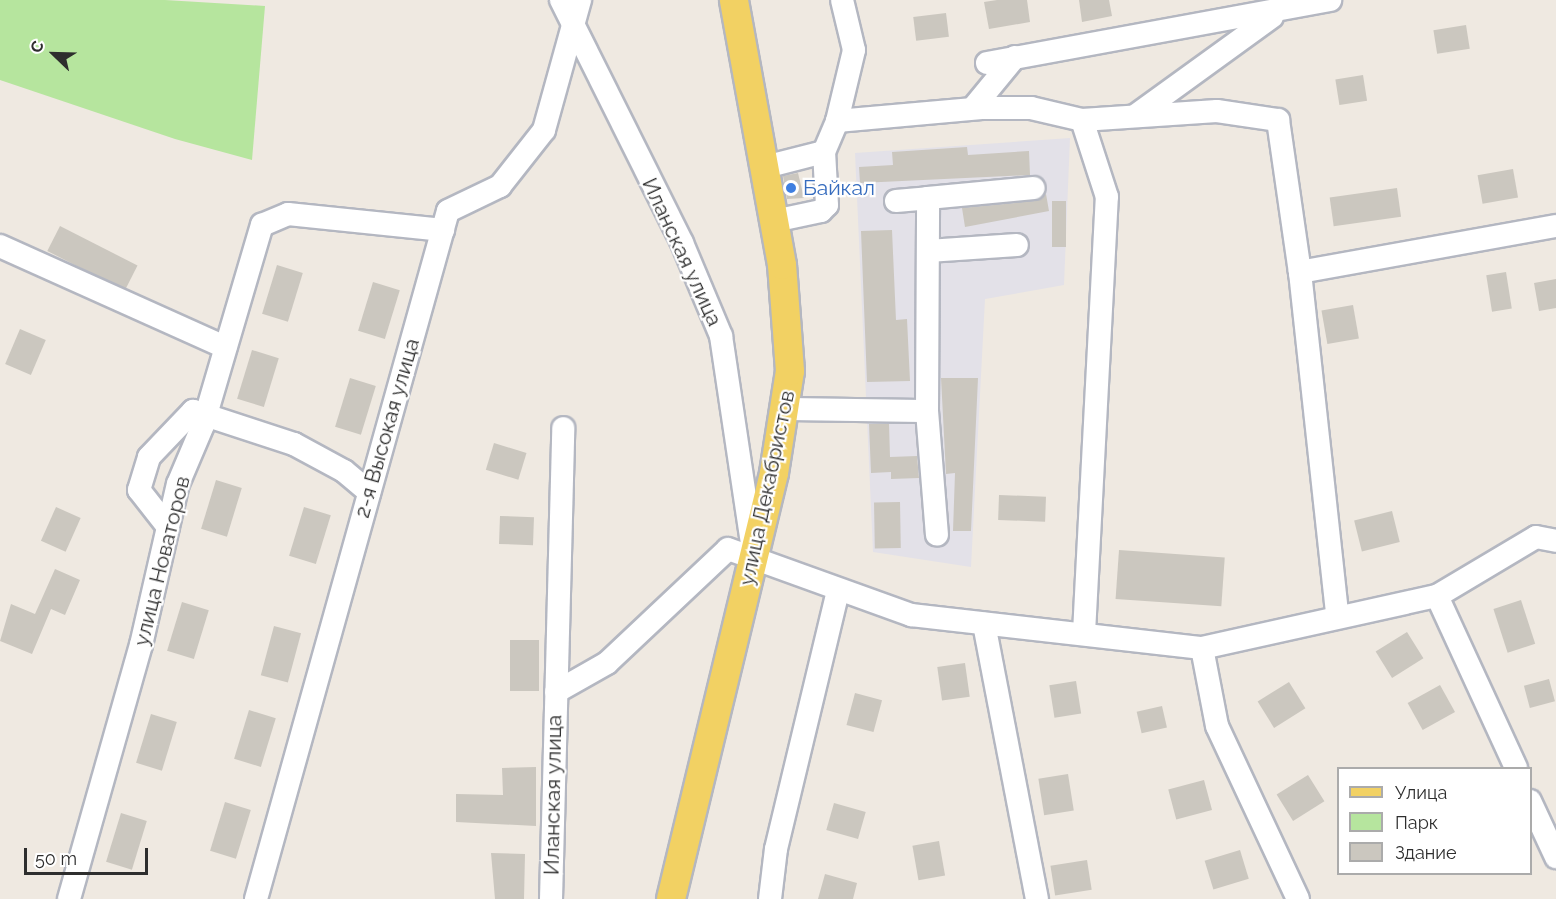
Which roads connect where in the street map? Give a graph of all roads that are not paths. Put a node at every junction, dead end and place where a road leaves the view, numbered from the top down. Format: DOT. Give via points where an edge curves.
graph roads {
  1 [pos="561,0"];
  2 [pos="580,0"];
  3 [pos="734,0"];
  4 [pos="842,0"];
  5 [pos="1330,0"];
  6 [pos="1290,4"];
  7 [pos="574,32"];
  8 [pos="1015,57"];
  9 [pos="987,63"];
  10 [pos="973,108"];
  11 [pos="1135,116"];
  12 [pos="1082,120"];
  13 [pos="837,121"];
  14 [pos="824,152"];
  15 [pos="765,166"];
  16 [pos="1034,188"];
  17 [pos="928,198"];
  18 [pos="896,201"];
  19 [pos="774,221"];
  20 [pos="1556,226"];
  21 [pos="443,230"];
  22 [pos="1017,245"];
  23 [pos="0,246"];
  24 [pos="928,251"];
  25 [pos="1300,272"];
  26 [pos="225,347"];
  27 [pos="784,409"];
  28 [pos="927,411"];
  29 [pos="205,416"];
  30 [pos="563,428"];
  31 [pos="369,492"];
  32 [pos="168,527"];
  33 [pos="937,535"];
  34 [pos="1556,541"];
  35 [pos="754,556"];
  36 [pos="838,591"];
  37 [pos="1437,596"];
  38 [pos="1337,614"];
  39 [pos="984,624"];
  40 [pos="1084,633"];
  41 [pos="1202,648"];
  42 [pos="556,692"];
  43 [pos="1516,767"];
  44 [pos="1532,805"];
  45 [pos="1556,857"];
  46 [pos="69,899"];
  47 [pos="256,899"];
  48 [pos="551,899"];
  49 [pos="671,899"];
  50 [pos="770,899"];
  51 [pos="1037,899"];
  52 [pos="1298,899"];
  1 -- 7 [label="street, Иланская улица"];
  2 -- 7 [label="street, 2-я Высокая улица"];
  3 -- 15 [label="main road, улица Декабристов"];
  4 -- 13 [label="street" via="854,50"];
  5 -- 6 [label="street"];
  6 -- 8 [label="street"];
  6 -- 11 [label="street" via="1252,27"];
  7 -- 21 [label="street, 2-я Высокая улица" via="544,130 500,186 448,211"];
  7 -- 35 [label="street, Иланская улица" via="682,243 721,336"];
  8 -- 9 [label="street"];
  8 -- 10 [label="street"];
  10 -- 12 [label="street" via="1031,108"];
  10 -- 13 [label="street"];
  11 -- 12 [label="street"];
  11 -- 25 [label="street" via="1217,111 1278,120"];
  12 -- 40 [label="street" via="1107,197"];
  13 -- 14 [label="street"];
  14 -- 15 [label="street"];
  14 -- 19 [label="street" via="827,205 821,211"];
  15 -- 19 [label="main road, улица Декабристов"];
  16 -- 17 [label="street"];
  17 -- 18 [label="street"];
  17 -- 24 [label="street"];
  19 -- 27 [label="main road, улица Декабристов" via="790,371"];
  20 -- 25 [label="street"];
  21 -- 26 [label="street, улица Новаторов" via="288,214 262,225"];
  21 -- 31 [label="street, 2-я Высокая улица"];
  22 -- 24 [label="street"];
  23 -- 26 [label="street"];
  24 -- 28 [label="street"];
  25 -- 38 [label="street"];
  26 -- 29 [label="street, улица Новаторов"];
  27 -- 28 [label="street"];
  27 -- 35 [label="main road, улица Декабристов"];
  28 -- 33 [label="street"];
  29 -- 31 [label="street" via="294,444 344,471"];
  29 -- 32 [label="street, улица Новаторов"];
  29 -- 32 [label="street" via="193,411 150,457 139,490"];
  30 -- 42 [label="street, Иланская улица"];
  31 -- 47 [label="street, 2-я Высокая улица"];
  32 -- 46 [label="street, улица Новаторов" via="141,645"];
  34 -- 37 [label="street" via="1536,537"];
  35 -- 36 [label="street"];
  35 -- 42 [label="street, Иланская улица" via="728,549 607,663"];
  35 -- 49 [label="main road, улица Декабристов"];
  36 -- 39 [label="street" via="911,615"];
  36 -- 50 [label="street" via="776,849"];
  37 -- 38 [label="street"];
  37 -- 43 [label="street"];
  38 -- 41 [label="street"];
  39 -- 40 [label="street"];
  39 -- 51 [label="street"];
  40 -- 41 [label="street"];
  41 -- 52 [label="street" via="1217,726"];
  42 -- 48 [label="street, Иланская улица"];
  44 -- 45 [label="street"];
}
